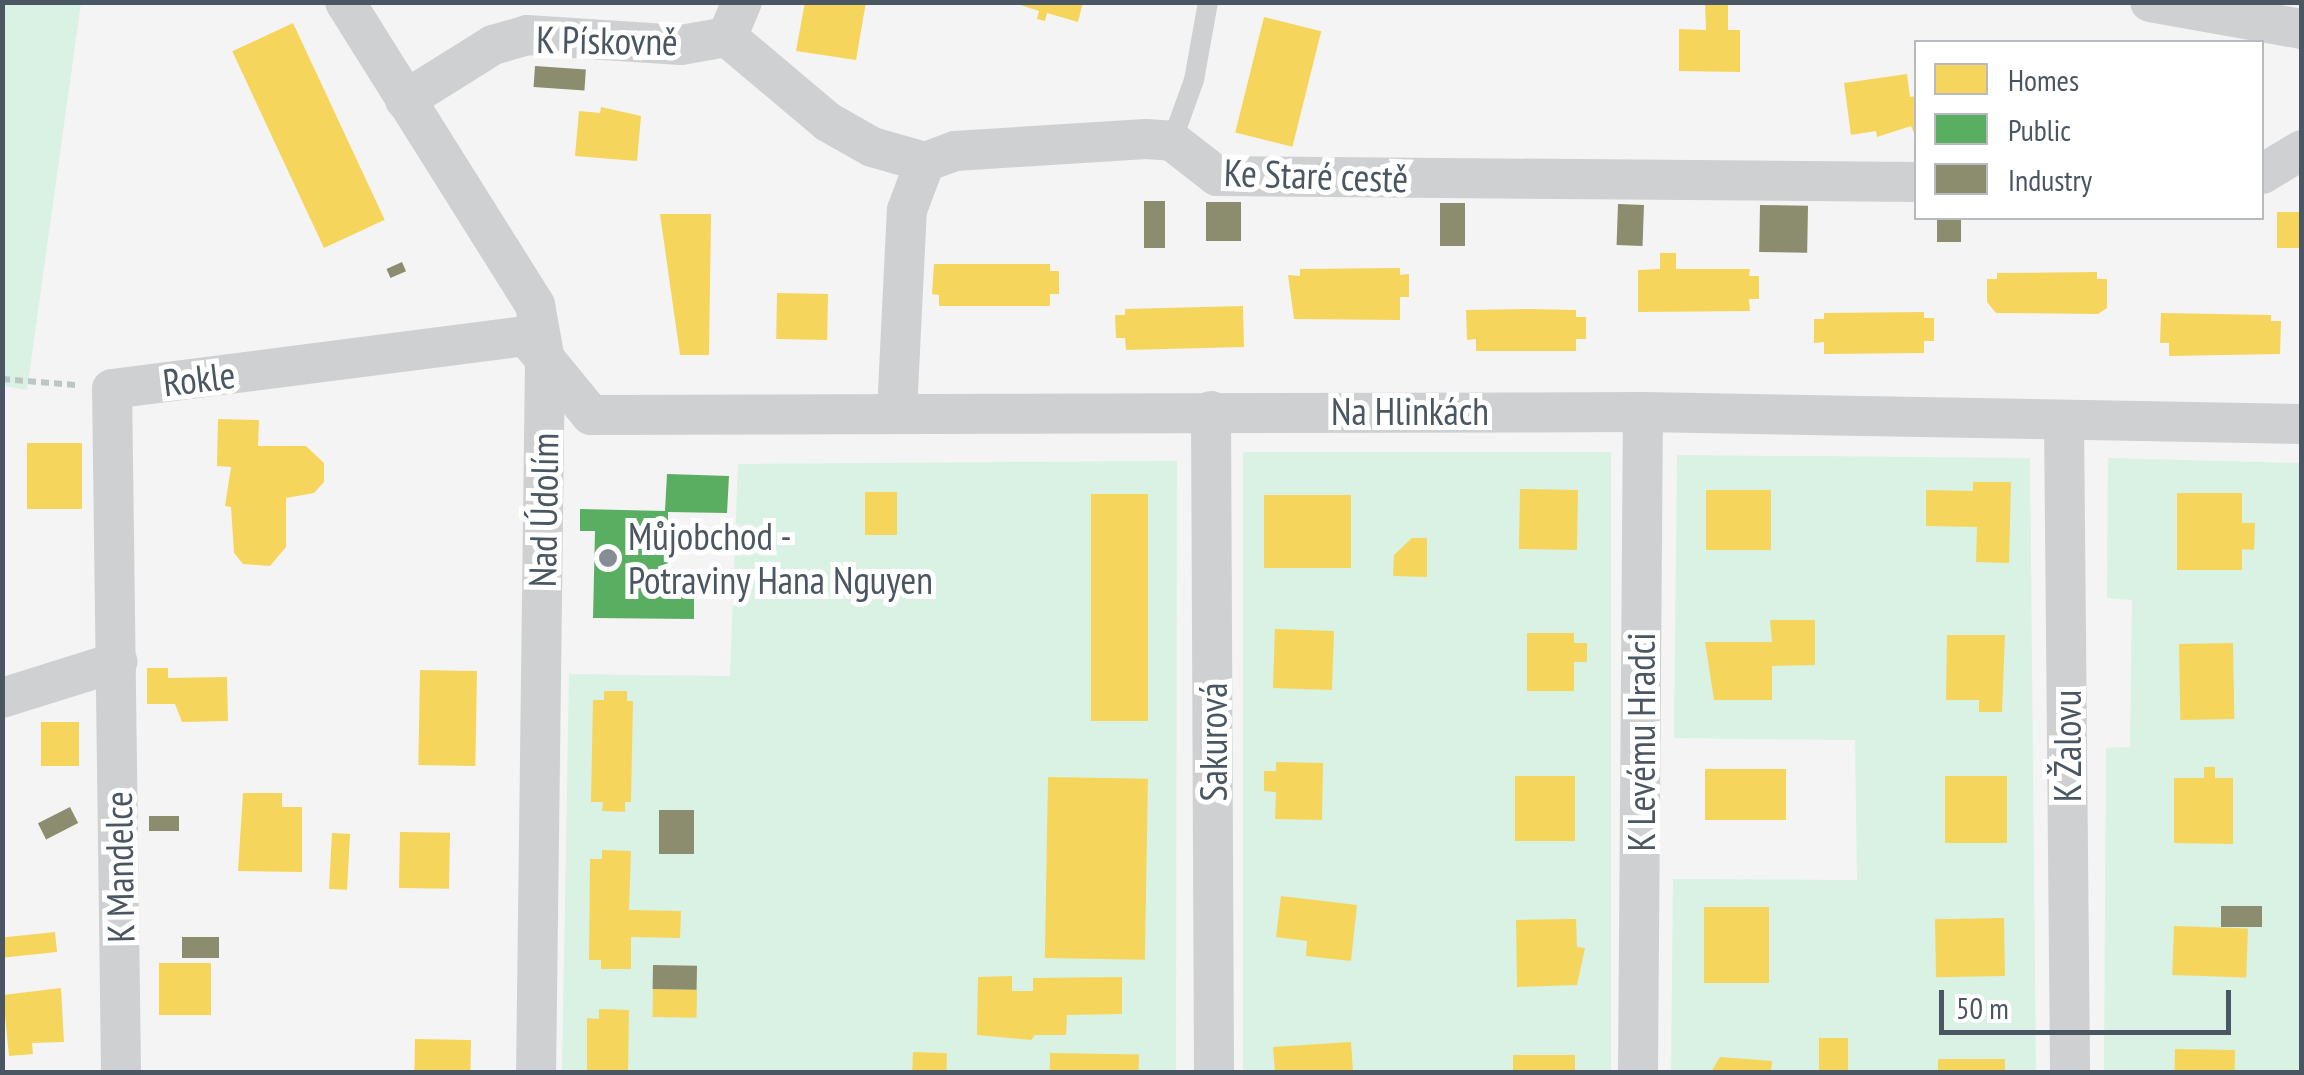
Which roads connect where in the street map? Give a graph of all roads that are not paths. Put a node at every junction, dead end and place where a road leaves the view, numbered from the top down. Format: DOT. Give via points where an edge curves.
graph roads {
  1 [pos="345,2"];
  2 [pos="1208,2"];
  3 [pos="2150,2"];
  4 [pos="735,20"];
  5 [pos="2302,29"];
  6 [pos="405,100"];
  7 [pos="1172,140"];
  8 [pos="2302,150"];
  9 [pos="924,162"];
  10 [pos="2264,173"];
  11 [pos="1914,182"];
  12 [pos="545,360"];
  13 [pos="1211,411"];
  14 [pos="897,412"];
  15 [pos="1644,412"];
  16 [pos="2064,420"];
  17 [pos="2302,424"];
  18 [pos="117,662"];
  19 [pos="2,698"];
  20 [pos="122,1072"];
  21 [pos="536,1072"];
  22 [pos="1214,1072"];
  23 [pos="1638,1072"];
  24 [pos="2070,1072"];
  1 -- 6 [label="street, Nad Údolím"];
  2 -- 7 [label="lane" via="1194,80"];
  3 -- 5 [label="street"];
  4 -- 6 [label="street, K Pískovně" via="681,44 527,35 494,45"];
  4 -- 9 [label="street" via="828,122 872,147"];
  6 -- 12 [label="street, Nad Údolím" via="535,306"];
  7 -- 9 [label="street, Ke Staré cestě" via="991,145"];
  7 -- 11 [label="street, Ke Staré cestě" via="1217,176"];
  8 -- 10 [label="street"];
  9 -- 14 [label="street" via="903,236"];
  12 -- 14 [label="street, Na Hlinkách" via="591,415"];
  12 -- 18 [label="street, Rokle" via="526,336 112,389"];
  12 -- 21 [label="street, Nad Údolím"];
  13 -- 14 [label="street, Na Hlinkách"];
  13 -- 15 [label="street, Na Hlinkách"];
  13 -- 22 [label="street, Sakurová"];
  15 -- 16 [label="street, Na Hlinkách"];
  15 -- 23 [label="street, K Levému Hradci"];
  16 -- 17 [label="street, Na Hlinkách"];
  16 -- 24 [label="street, K Žalovu"];
  18 -- 19 [label="street"];
  18 -- 20 [label="street, K Mandelce"];
}
